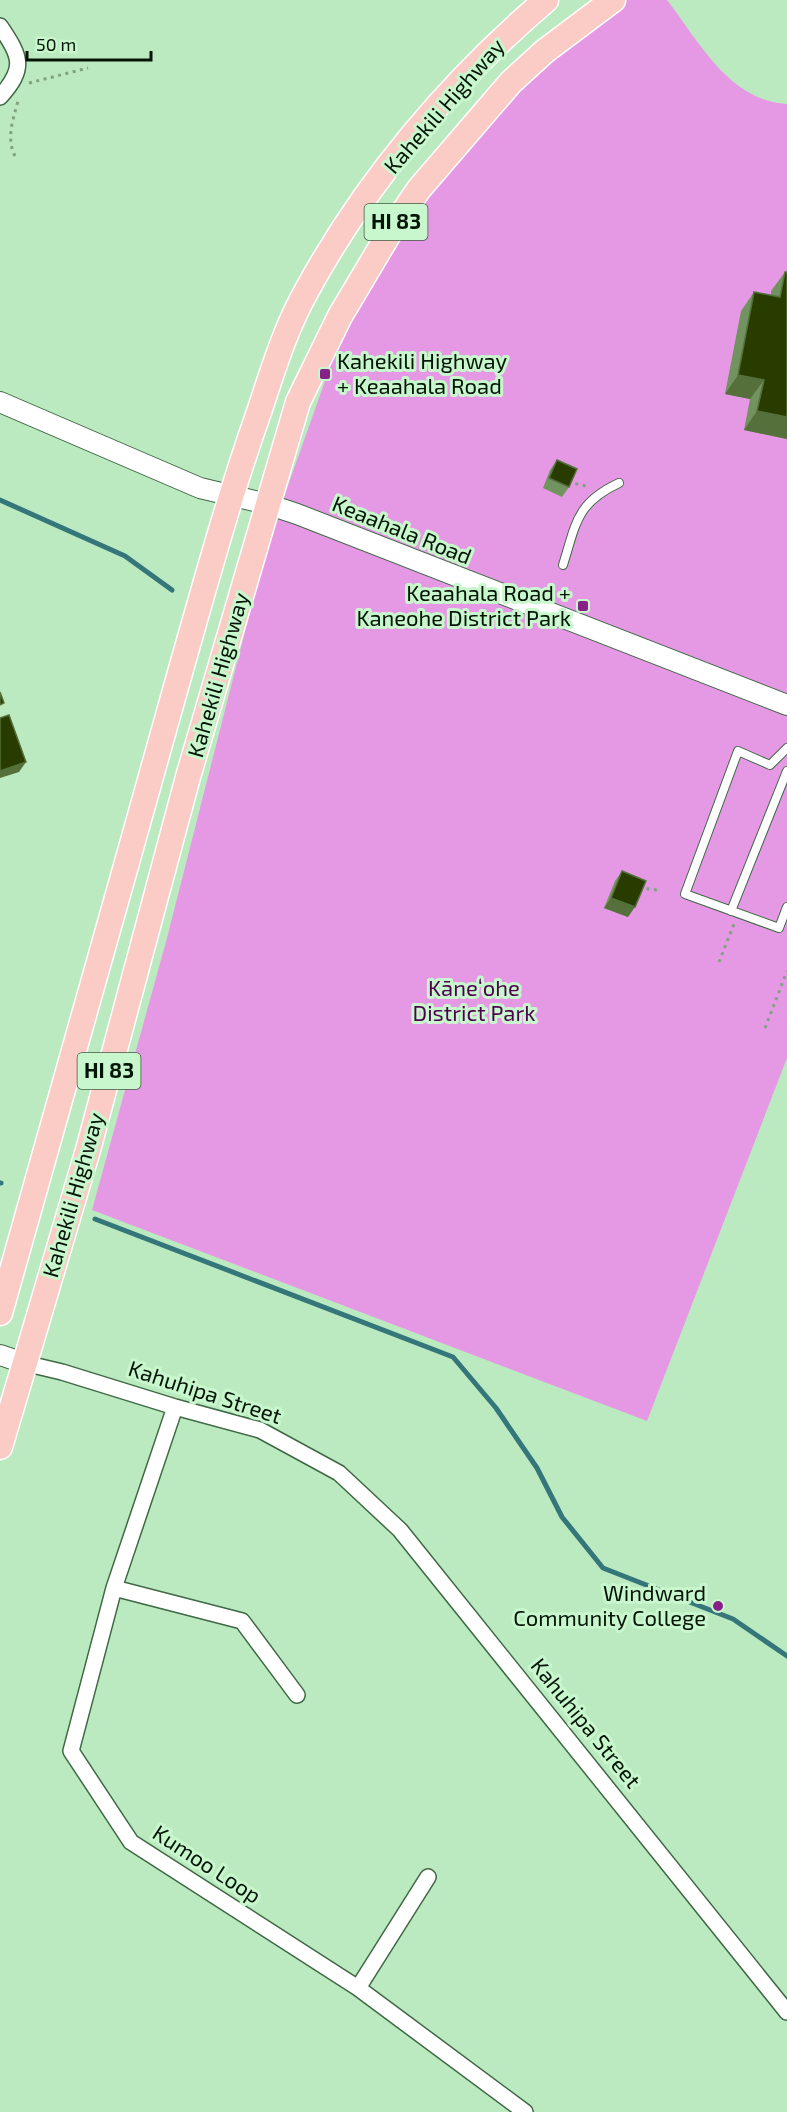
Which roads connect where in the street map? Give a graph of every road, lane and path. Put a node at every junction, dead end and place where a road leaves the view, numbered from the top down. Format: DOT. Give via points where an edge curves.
graph roads {
  1 [pos="546,0"];
  2 [pos="613,0"];
  3 [pos="0,26"];
  4 [pos="88,68"];
  5 [pos="18,82"];
  6 [pos="0,97"];
  7 [pos="15,156"];
  8 [pos="0,402"];
  9 [pos="568,482"];
  10 [pos="619,483"];
  11 [pos="601,491"];
  12 [pos="230,497"];
  13 [pos="267,504"];
  14 [pos="563,565"];
  15 [pos="787,705"];
  16 [pos="787,748"];
  17 [pos="771,765"];
  18 [pos="787,771"];
  19 [pos="636,887"];
  20 [pos="658,890"];
  21 [pos="787,907"];
  22 [pos="731,911"];
  23 [pos="736,920"];
  24 [pos="720,962"];
  25 [pos="787,971"];
  26 [pos="765,1028"];
  27 [pos="0,1313"];
  28 [pos="0,1356"];
  29 [pos="24,1364"];
  30 [pos="175,1407"];
  31 [pos="0,1447"];
  32 [pos="114,1588"];
  33 [pos="297,1695"];
  34 [pos="428,1877"];
  35 [pos="358,1988"];
  36 [pos="787,2012"];
  37 [pos="525,2112"];
  1 -- 12 [label="main road, Kahekili Highway / HI 83" via="492,49 435,110 369,192 330,251 287,330"];
  2 -- 13 [label="main road, Kahekili Highway / HI 83" via="511,82 449,152 393,227 340,316 298,402"];
  3 -- 5 [label="street" via="16,56"];
  4 -- 5 [label="path"];
  5 -- 6 [label="street"];
  5 -- 7 [label="path" via="10,134"];
  8 -- 12 [label="street, Keaahala Road" via="200,488"];
  9 -- 11 [label="path"];
  10 -- 11 [label="lane"];
  11 -- 14 [label="lane" via="586,504 574,525"];
  12 -- 13 [label="street, Keaahala Road"];
  12 -- 27 [label="main road, Kahekili Highway / HI 83"];
  13 -- 15 [label="street, Keaahala Road"];
  13 -- 29 [label="main road, Kahekili Highway / HI 83" via="188,777 88,1150"];
  16 -- 17 [label="lane"];
  17 -- 18 [label="lane"];
  17 -- 22 [label="lane" via="738,751 685,894"];
  18 -- 22 [label="lane"];
  19 -- 20 [label="path"];
  21 -- 22 [label="lane" via="778,928"];
  23 -- 24 [label="path"];
  25 -- 26 [label="path"];
  28 -- 29 [label="street, Kahuhipa Street"];
  29 -- 30 [label="street, Kahuhipa Street"];
  29 -- 31 [label="main road, Kahekili Highway / HI 83"];
  30 -- 32 [label="street, Kumoo Loop"];
  30 -- 36 [label="street, Kahuhipa Street" via="261,1430 339,1473 371,1500 400,1530"];
  32 -- 33 [label="street" via="242,1621"];
  32 -- 35 [label="street, Kumoo Loop" via="71,1751 131,1842"];
  34 -- 35 [label="street"];
  35 -- 37 [label="street, Kumoo Loop"];
}
